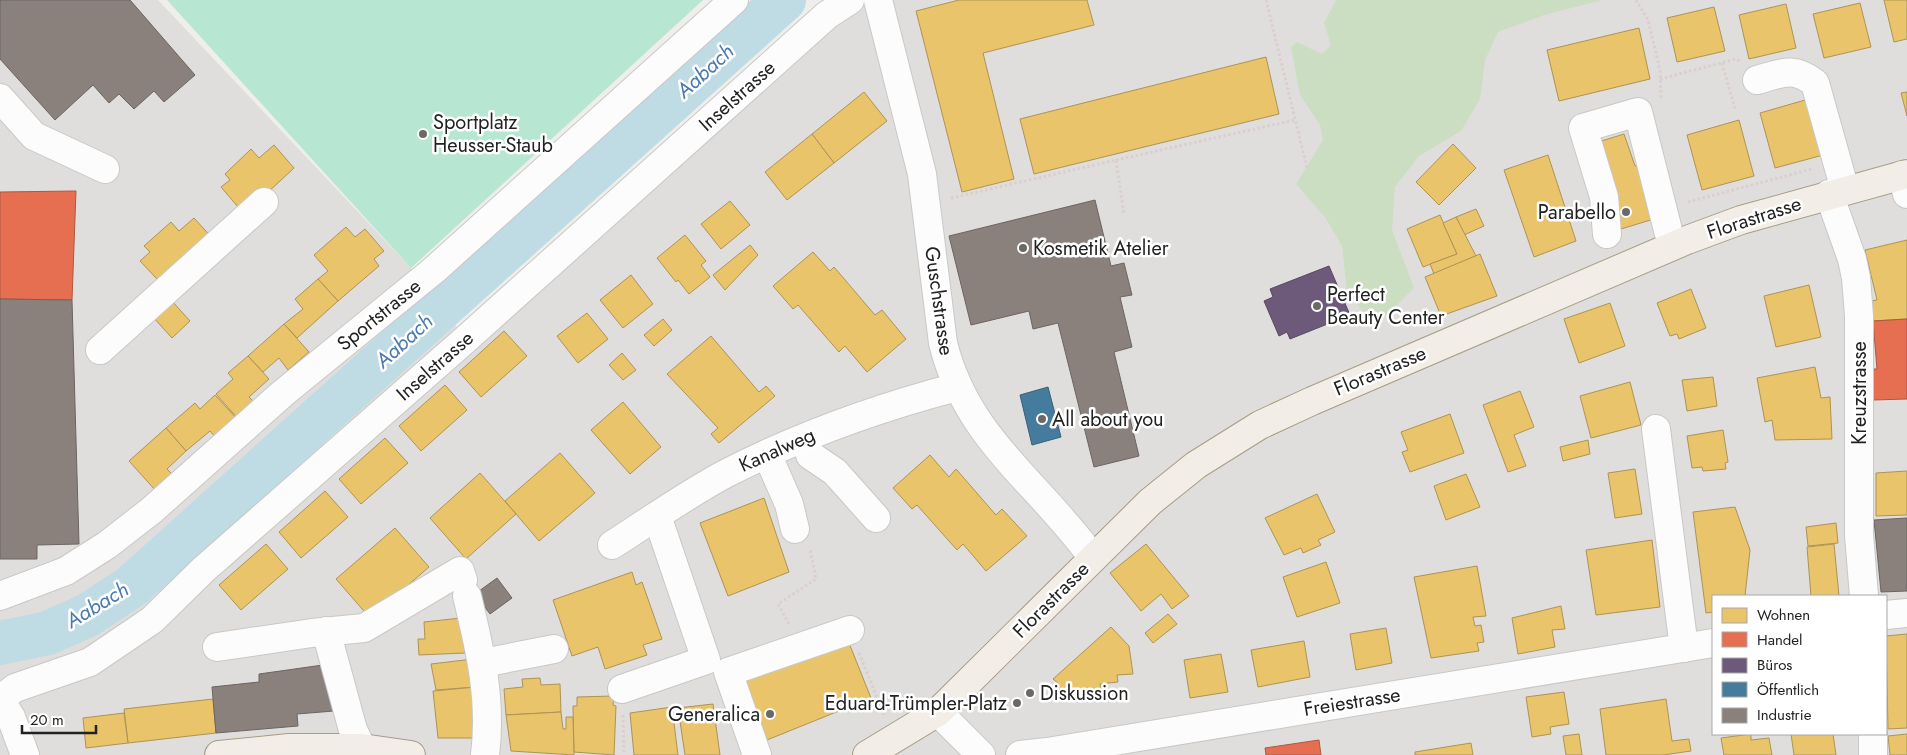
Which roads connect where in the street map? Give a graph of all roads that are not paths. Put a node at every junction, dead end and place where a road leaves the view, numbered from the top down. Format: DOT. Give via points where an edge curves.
graph roads {
  1 [pos="734,0"];
  2 [pos="850,0"];
  3 [pos="878,0"];
  4 [pos="1757,80"];
  5 [pos="0,98"];
  6 [pos="1569,145"];
  7 [pos="106,169"];
  8 [pos="1905,181"];
  9 [pos="1837,192"];
  10 [pos="264,202"];
  11 [pos="1607,234"];
  12 [pos="1672,246"];
  13 [pos="1620,269"];
  14 [pos="100,350"];
  15 [pos="957,387"];
  16 [pos="1656,429"];
  17 [pos="767,454"];
  18 [pos="810,455"];
  19 [pos="658,516"];
  20 [pos="876,518"];
  21 [pos="795,529"];
  22 [pos="612,545"];
  23 [pos="1094,558"];
  24 [pos="1864,595"];
  25 [pos="0,596"];
  26 [pos="1907,613"];
  27 [pos="1887,616"];
  28 [pos="850,630"];
  29 [pos="326,631"];
  30 [pos="1712,643"];
  31 [pos="217,647"];
  32 [pos="1684,648"];
  33 [pos="554,649"];
  34 [pos="483,663"];
  35 [pos="622,689"];
  36 [pos="0,700"];
  37 [pos="938,712"];
  38 [pos="1872,735"];
  39 [pos="1124,747"];
  40 [pos="362,752"];
  41 [pos="873,753"];
  42 [pos="25,755"];
  43 [pos="219,755"];
  44 [pos="411,755"];
  45 [pos="485,755"];
  46 [pos="757,755"];
  47 [pos="981,755"];
  48 [pos="1020,755"];
  49 [pos="1873,755"];
  1 -- 25 [label="street, Sportstrasse" via="434,270 282,394 152,510 79,564"];
  2 -- 36 [label="street, Inselstrasse" via="828,16 203,570 152,620 90,662 15,688"];
  3 -- 15 [label="street, Guschstrasse" via="922,174 943,343"];
  4 -- 9 [label="street, Kreuzstrasse" via="1790,71 1803,73 1815,82 1837,162"];
  5 -- 7 [label="street" via="34,136"];
  6 -- 11 [label="street" via="1596,221"];
  8 -- 9 [label="main road, Florastrasse"];
  9 -- 12 [label="main road, Florastrasse" via="1741,220"];
  9 -- 24 [label="street, Kreuzstrasse" via="1856,278 1859,316 1859,535"];
  10 -- 14 [label="street"];
  11 -- 12 [label="street" via="1604,197 1583,128 1638,112"];
  11 -- 13 [label="street"];
  12 -- 13 [label="main road, Florastrasse"];
  13 -- 23 [label="main road, Florastrasse" via="1260,425 1196,465 1150,502"];
  15 -- 17 [label="street, Kanalweg" via="866,414"];
  15 -- 23 [label="street, Guschstrasse" via="974,418 1006,459"];
  16 -- 32 [label="street"];
  17 -- 19 [label="street, Kanalweg" via="723,475"];
  17 -- 21 [label="street" via="789,504"];
  18 -- 20 [label="street" via="835,472"];
  19 -- 22 [label="street, Kanalweg"];
  19 -- 35 [label="street" via="706,660"];
  23 -- 37 [label="main road, Florastrasse"];
  26 -- 27 [label="street"];
  28 -- 46 [label="street" via="728,672"];
  29 -- 31 [label="street"];
  29 -- 34 [label="street" via="364,628 460,571"];
  29 -- 40 [label="street"];
  30 -- 32 [label="street, Freiestrasse"];
  32 -- 39 [label="street, Freiestrasse"];
  33 -- 34 [label="street"];
  34 -- 45 [label="street" via="489,722"];
  36 -- 42 [label="street" via="11,717"];
  37 -- 41 [label="main road, Florastrasse"];
  37 -- 47 [label="street"];
  38 -- 49 [label="street"];
  39 -- 48 [label="street, Freiestrasse"];
  40 -- 43 [label="main road" via="290,748"];
  40 -- 44 [label="main road"];
}
